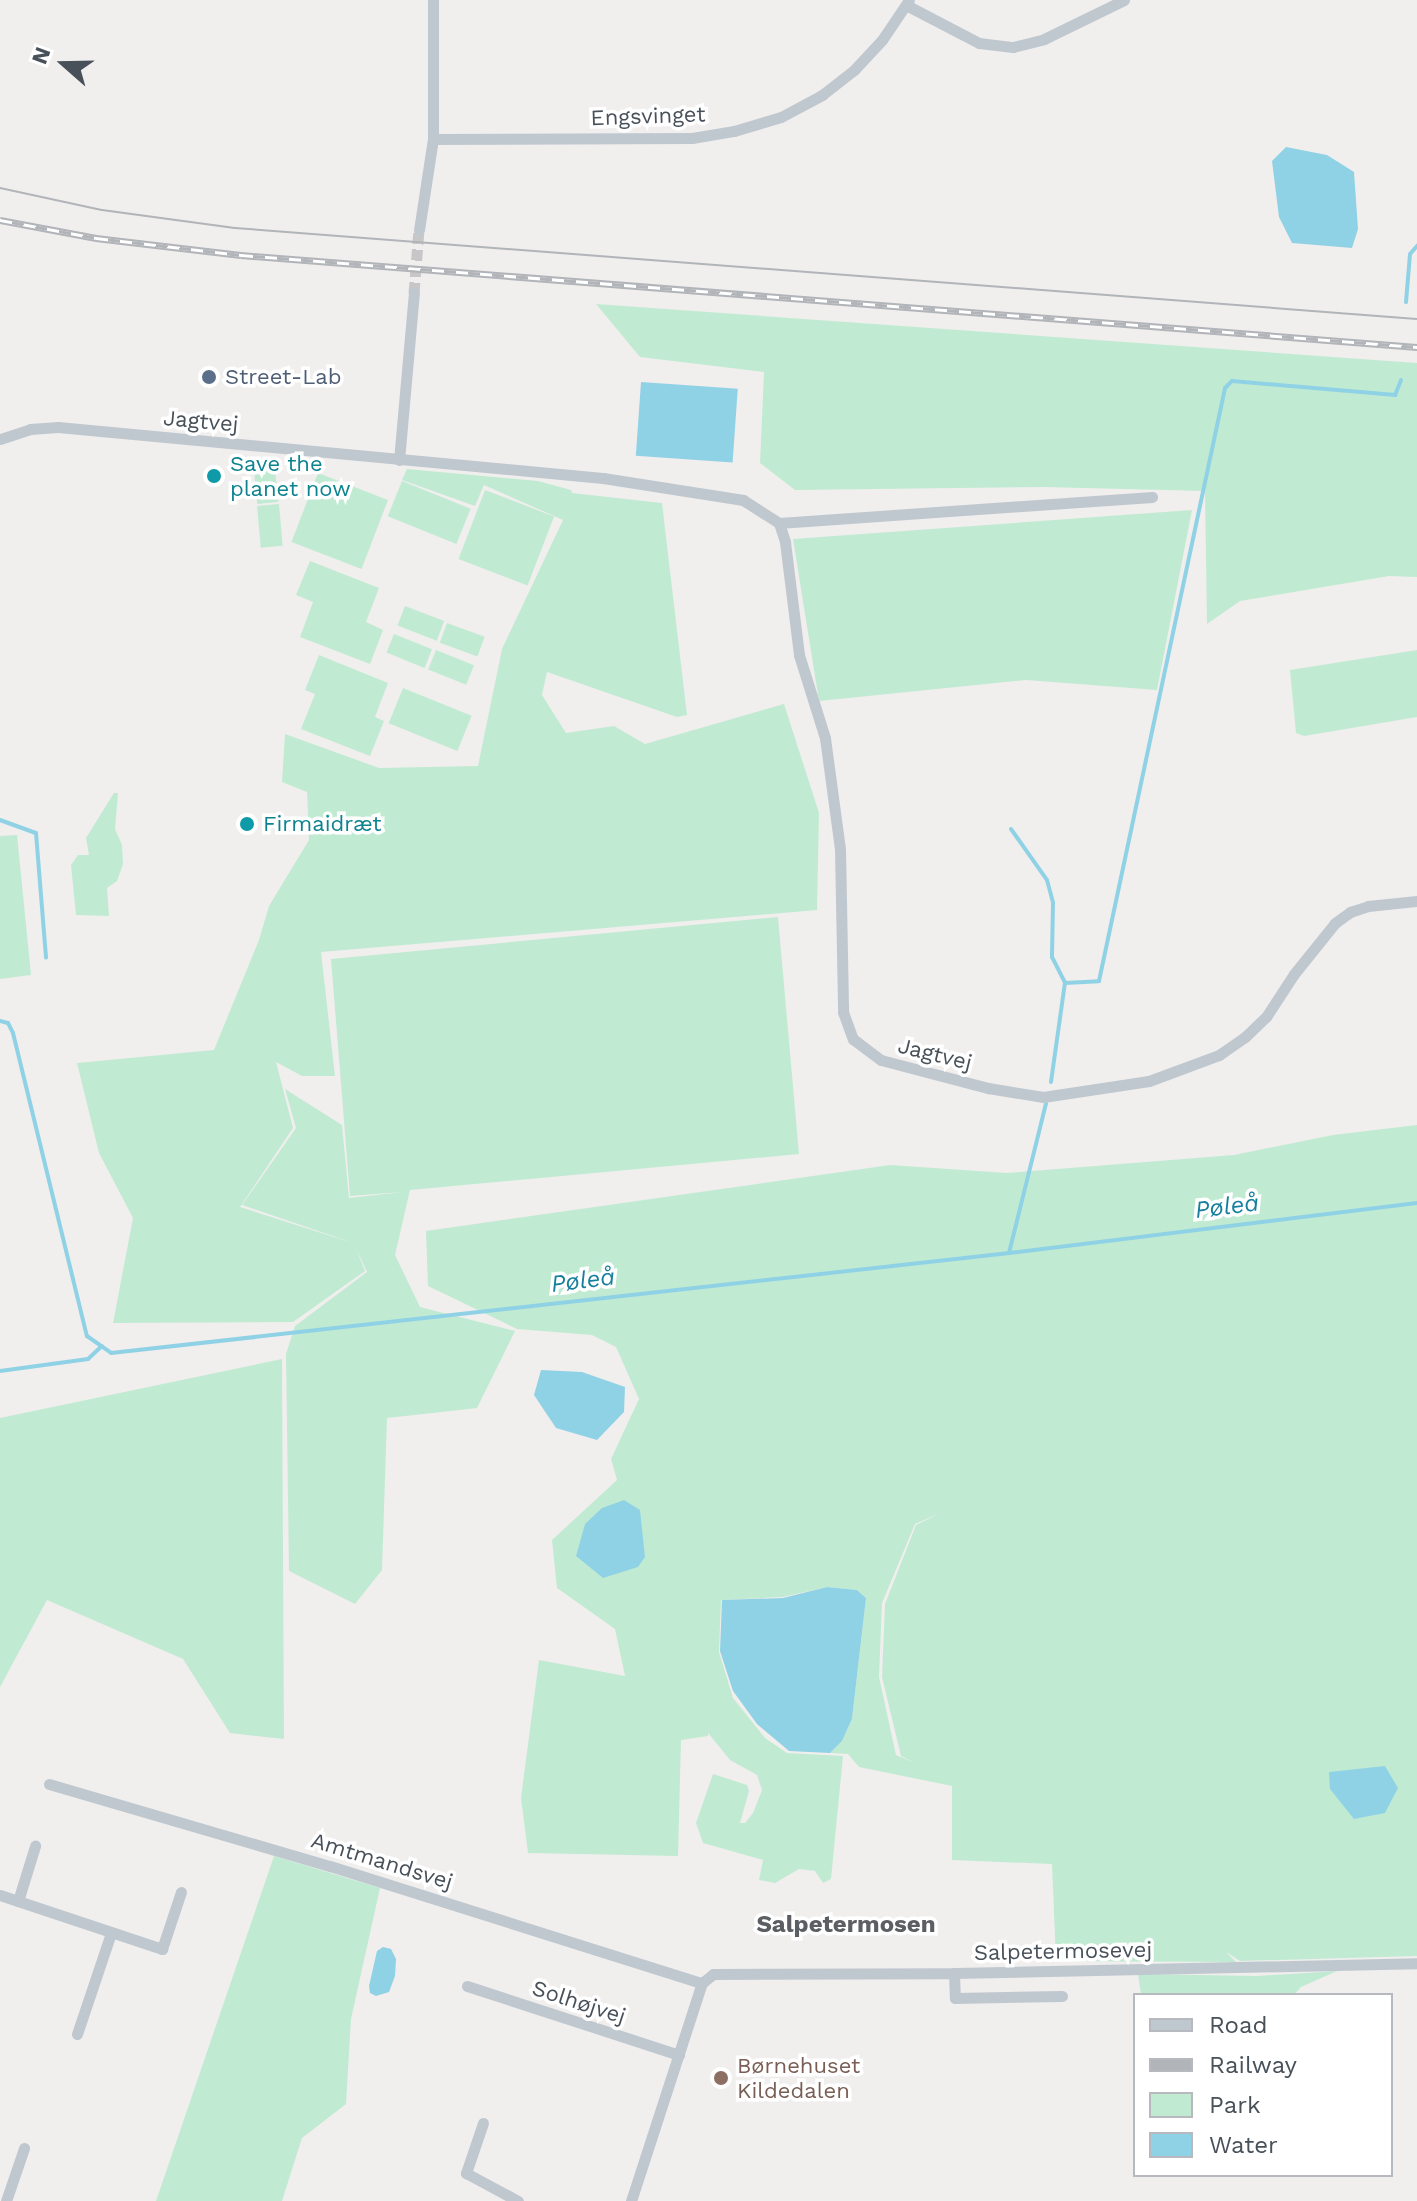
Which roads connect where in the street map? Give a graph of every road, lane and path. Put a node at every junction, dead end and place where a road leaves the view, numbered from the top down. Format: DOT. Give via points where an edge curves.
graph roads {
  1 [pos="433,0"];
  2 [pos="1124,0"];
  3 [pos="908,3"];
  4 [pos="433,139"];
  5 [pos="419,230"];
  6 [pos="414,293"];
  7 [pos="0,439"];
  8 [pos="399,460"];
  9 [pos="1152,497"];
  10 [pos="779,523"];
  11 [pos="1417,901"];
  12 [pos="49,1784"];
  13 [pos="35,1846"];
  14 [pos="181,1892"];
  15 [pos="0,1895"];
  16 [pos="18,1901"];
  17 [pos="111,1933"];
  18 [pos="1417,1963"];
  19 [pos="954,1973"];
  20 [pos="702,1983"];
  21 [pos="467,1986"];
  22 [pos="1062,1996"];
  23 [pos="77,2034"];
  24 [pos="679,2055"];
  25 [pos="483,2123"];
  26 [pos="24,2148"];
  27 [pos="6,2201"];
  28 [pos="518,2201"];
  29 [pos="631,2201"];
  1 -- 4 [label="street"];
  2 -- 3 [label="street" via="1044,39 1013,47 979,43"];
  3 -- 4 [label="street, Engsvinget" via="854,70 822,95 781,117 734,131 692,138"];
  4 -- 5 [label="street"];
  6 -- 8 [label="street"];
  7 -- 8 [label="street, Jagtvej" via="58,427"];
  8 -- 10 [label="street, Jagtvej" via="702,491 743,500"];
  9 -- 10 [label="street"];
  10 -- 11 [label="street, Jagtvej" via="799,655 825,738 840,849 843,1012 853,1039 881,1060 1043,1097 1149,1081 1219,1055 1245,1037 1266,1017 1335,923 1350,912"];
  12 -- 20 [label="street, Amtmandsvej" via="391,1884"];
  13 -- 16 [label="street"];
  14 -- 17 [label="street" via="162,1949"];
  15 -- 16 [label="street"];
  16 -- 17 [label="street"];
  17 -- 23 [label="street"];
  18 -- 19 [label="street, Salpetermosevej"];
  19 -- 20 [label="street, Salpetermosevej" via="727,1971"];
  19 -- 22 [label="street" via="955,1998"];
  20 -- 24 [label="street"];
  21 -- 24 [label="street, Solhøjvej"];
  24 -- 29 [label="street"];
  25 -- 28 [label="street" via="466,2173"];
  26 -- 27 [label="street"];
}
